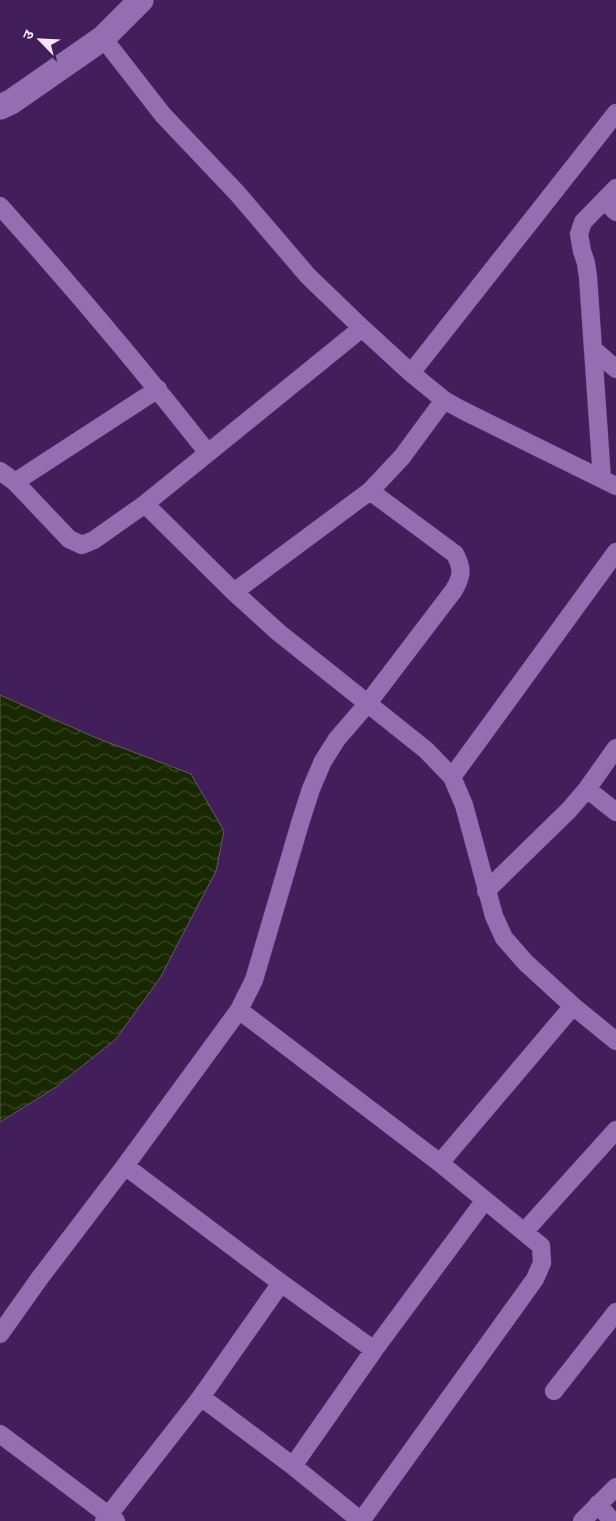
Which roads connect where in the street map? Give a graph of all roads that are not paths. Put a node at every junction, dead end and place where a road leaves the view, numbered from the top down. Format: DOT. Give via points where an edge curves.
graph roads {
  1 [pos="141,0"];
  2 [pos="103,38"];
  3 [pos="0,107"];
  4 [pos="616,113"];
  5 [pos="612,200"];
  6 [pos="0,206"];
  7 [pos="362,328"];
  8 [pos="593,349"];
  9 [pos="616,368"];
  10 [pos="411,374"];
  11 [pos="158,389"];
  12 [pos="444,400"];
  13 [pos="208,453"];
  14 [pos="0,471"];
  15 [pos="15,482"];
  16 [pos="609,483"];
  17 [pos="370,491"];
  18 [pos="145,504"];
  19 [pos="616,552"];
  20 [pos="234,592"];
  21 [pos="368,703"];
  22 [pos="616,748"];
  23 [pos="452,777"];
  24 [pos="588,789"];
  25 [pos="616,812"];
  26 [pos="486,892"];
  27 [pos="573,1006"];
  28 [pos="239,1010"];
  29 [pos="616,1041"];
  30 [pos="616,1130"];
  31 [pos="440,1163"];
  32 [pos="125,1166"];
  33 [pos="485,1200"];
  34 [pos="524,1232"];
  35 [pos="281,1283"];
  36 [pos="616,1312"];
  37 [pos="0,1334"];
  38 [pos="374,1350"];
  39 [pos="554,1391"];
  40 [pos="201,1397"];
  41 [pos="0,1434"];
  42 [pos="293,1466"];
  43 [pos="616,1487"];
  44 [pos="598,1504"];
  45 [pos="110,1519"];
  46 [pos="361,1521"];
  47 [pos="582,1521"];
  48 [pos="612,1521"];
  1 -- 2 [label="street"];
  2 -- 3 [label="street"];
  2 -- 7 [label="street" via="163,115 237,193 308,276"];
  4 -- 10 [label="street"];
  5 -- 8 [label="street" via="583,222 579,234 588,277"];
  6 -- 11 [label="street"];
  7 -- 10 [label="street"];
  7 -- 13 [label="street"];
  8 -- 9 [label="street"];
  8 -- 16 [label="street"];
  10 -- 12 [label="street"];
  11 -- 13 [label="street"];
  11 -- 15 [label="street"];
  12 -- 16 [label="street"];
  12 -- 17 [label="street" via="402,457"];
  13 -- 18 [label="street"];
  14 -- 15 [label="street"];
  15 -- 18 [label="street" via="69,539 82,545"];
  17 -- 20 [label="street"];
  17 -- 21 [label="street" via="455,554 460,563 461,578"];
  18 -- 20 [label="street"];
  19 -- 23 [label="street"];
  20 -- 21 [label="street" via="278,632"];
  21 -- 23 [label="street" via="426,750"];
  21 -- 28 [label="street" via="337,739 311,789 254,980"];
  22 -- 24 [label="street"];
  23 -- 26 [label="street" via="464,805"];
  24 -- 25 [label="street"];
  24 -- 26 [label="street"];
  26 -- 27 [label="street" via="504,938"];
  27 -- 29 [label="street"];
  27 -- 31 [label="street"];
  28 -- 31 [label="street"];
  28 -- 32 [label="street"];
  30 -- 34 [label="street"];
  31 -- 33 [label="street"];
  32 -- 35 [label="street"];
  32 -- 37 [label="street"];
  33 -- 34 [label="street"];
  33 -- 38 [label="street"];
  34 -- 46 [label="street" via="541,1246 542,1263 535,1279"];
  35 -- 38 [label="street"];
  35 -- 40 [label="street"];
  36 -- 39 [label="street"];
  38 -- 42 [label="street"];
  40 -- 42 [label="street"];
  40 -- 45 [label="street"];
  41 -- 45 [label="street"];
  42 -- 46 [label="street"];
  43 -- 44 [label="street"];
  44 -- 47 [label="street"];
  44 -- 48 [label="street"];
}
